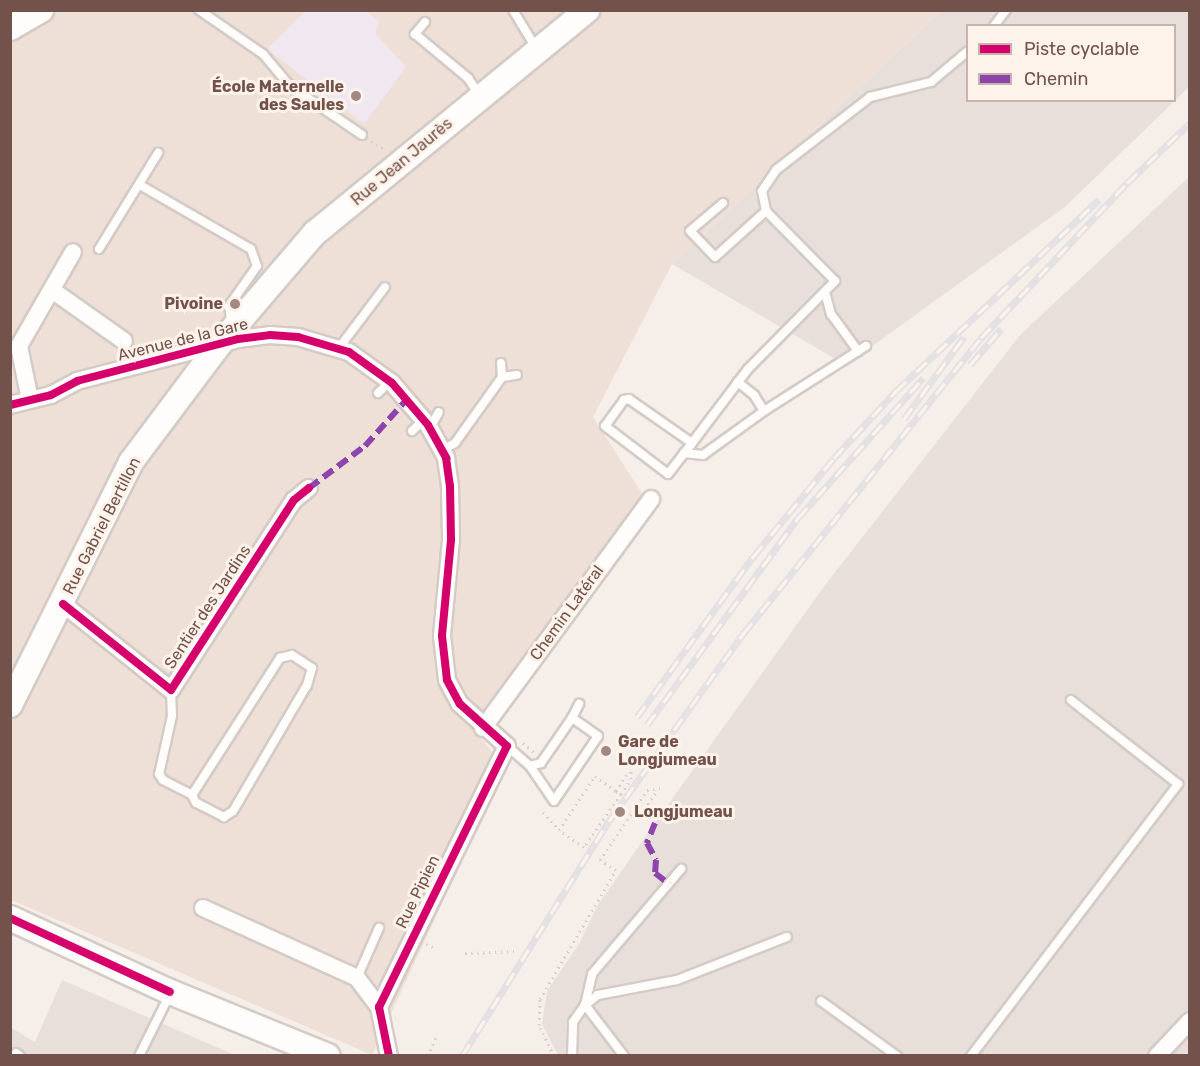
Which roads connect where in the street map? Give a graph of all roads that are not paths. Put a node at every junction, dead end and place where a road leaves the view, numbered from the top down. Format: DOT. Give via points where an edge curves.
graph roads {
  1 [pos="41,10"];
  2 [pos="199,10"];
  3 [pos="513,10"];
  4 [pos="586,10"];
  5 [pos="1006,10"];
  6 [pos="425,22"];
  7 [pos="996,24"];
  8 [pos="10,28"];
  9 [pos="538,51"];
  10 [pos="966,53"];
  11 [pos="481,98"];
  12 [pos="362,135"];
  13 [pos="158,153"];
  14 [pos="140,185"];
  15 [pos="723,203"];
  16 [pos="766,211"];
  17 [pos="99,249"];
  18 [pos="73,252"];
  19 [pos="385,287"];
  20 [pos="52,290"];
  21 [pos="825,292"];
  22 [pos="226,337"];
  23 [pos="124,341"];
  24 [pos="339,348"];
  25 [pos="501,363"];
  26 [pos="517,375"];
  27 [pos="502,377"];
  28 [pos="738,382"];
  29 [pos="30,400"];
  30 [pos="10,405"];
  31 [pos="764,411"];
  32 [pos="431,420"];
  33 [pos="412,431"];
  34 [pos="692,443"];
  35 [pos="442,450"];
  36 [pos="684,453"];
  37 [pos="309,488"];
  38 [pos="651,499"];
  39 [pos="63,604"];
  40 [pos="171,690"];
  41 [pos="1071,700"];
  42 [pos="579,704"];
  43 [pos="10,705"];
  44 [pos="572,718"];
  45 [pos="483,728"];
  46 [pos="507,747"];
  47 [pos="530,766"];
  48 [pos="192,795"];
  49 [pos="681,869"];
  50 [pos="202,908"];
  51 [pos="10,918"];
  52 [pos="379,928"];
  53 [pos="787,937"];
  54 [pos="357,978"];
  55 [pos="170,992"];
  56 [pos="820,1001"];
  57 [pos="585,1005"];
  58 [pos="379,1007"];
  59 [pos="1190,1021"];
  60 [pos="277,1037"];
  61 [pos="139,1056"];
  62 [pos="304,1056"];
  63 [pos="328,1056"];
  64 [pos="388,1056"];
  65 [pos="572,1056"];
  66 [pos="624,1056"];
  67 [pos="897,1056"];
  68 [pos="971,1056"];
  69 [pos="1157,1056"];
  1 -- 8 [label="main road"];
  2 -- 12 [label="lane" via="263,54 290,86"];
  3 -- 9 [label="lane"];
  4 -- 9 [label="main road, Rue Jean Jaurès"];
  5 -- 7 [label="lane"];
  6 -- 11 [label="lane" via="415,34 468,78"];
  9 -- 11 [label="main road, Rue Jean Jaurès"];
  10 -- 16 [label="lane" via="931,82 870,97 776,170 762,191"];
  11 -- 22 [label="main road, Rue Jean Jaurès" via="402,161 291,259"];
  13 -- 14 [label="lane"];
  14 -- 17 [label="lane"];
  14 -- 22 [label="lane" via="251,249 257,266 229,306"];
  15 -- 16 [label="lane" via="690,231 715,257"];
  16 -- 21 [label="lane" via="835,281"];
  18 -- 20 [label="street"];
  19 -- 24 [label="lane"];
  20 -- 23 [label="street"];
  20 -- 29 [label="street" via="19,346"];
  21 -- 28 [label="lane"];
  21 -- 31 [label="lane" via="831,314 862,349"];
  22 -- 24 [label="street, Avenue de la Gare" via="270,335"];
  22 -- 29 [label="street, Avenue de la Gare" via="77,381 51,395"];
  22 -- 39 [label="main road, Rue Gabriel Bertillon" via="131,462"];
  24 -- 32 [label="street, Avenue de la Gare" via="384,388"];
  25 -- 27 [label="lane"];
  26 -- 27 [label="lane"];
  27 -- 35 [label="lane" via="456,443"];
  28 -- 31 [label="lane" via="754,395"];
  28 -- 34 [label="lane"];
  29 -- 30 [label="street, Avenue de la Gare"];
  31 -- 36 [label="lane" via="703,455"];
  32 -- 33 [label="lane"];
  32 -- 35 [label="street, Avenue de la Gare"];
  34 -- 36 [label="lane"];
  34 -- 36 [label="lane" via="629,399 624,400 605,426 668,474"];
  35 -- 45 [label="street, Avenue de la Gare" via="451,513 444,666 453,693"];
  37 -- 40 [label="street, Sentier des Jardins" via="294,500"];
  38 -- 45 [label="street, Chemin Latéral"];
  39 -- 40 [label="street, Sentier des Jardins"];
  39 -- 43 [label="main road, Rue Gabriel Bertillon"];
  40 -- 48 [label="lane" via="172,716 159,774"];
  41 -- 68 [label="lane" via="1178,784"];
  42 -- 44 [label="lane"];
  44 -- 47 [label="lane" via="541,762"];
  44 -- 47 [label="lane" via="598,736 554,801"];
  45 -- 46 [label="street, Avenue de la Gare"];
  46 -- 47 [label="lane"];
  46 -- 58 [label="street, Rue Pipien"];
  48 -- 48 [label="lane" via="280,658 291,655 307,662 312,675 233,811 224,817 196,803"];
  49 -- 57 [label="lane" via="592,974"];
  50 -- 54 [label="street"];
  51 -- 55 [label="main road"];
  52 -- 54 [label="lane"];
  53 -- 57 [label="lane" via="677,980 598,995"];
  54 -- 58 [label="street"];
  55 -- 60 [label="main road"];
  55 -- 61 [label="lane"];
  56 -- 67 [label="lane"];
  57 -- 65 [label="lane" via="573,1022"];
  57 -- 66 [label="lane"];
  58 -- 64 [label="street"];
  59 -- 69 [label="street"];
  60 -- 62 [label="main road"];
  60 -- 63 [label="main road"];
}
